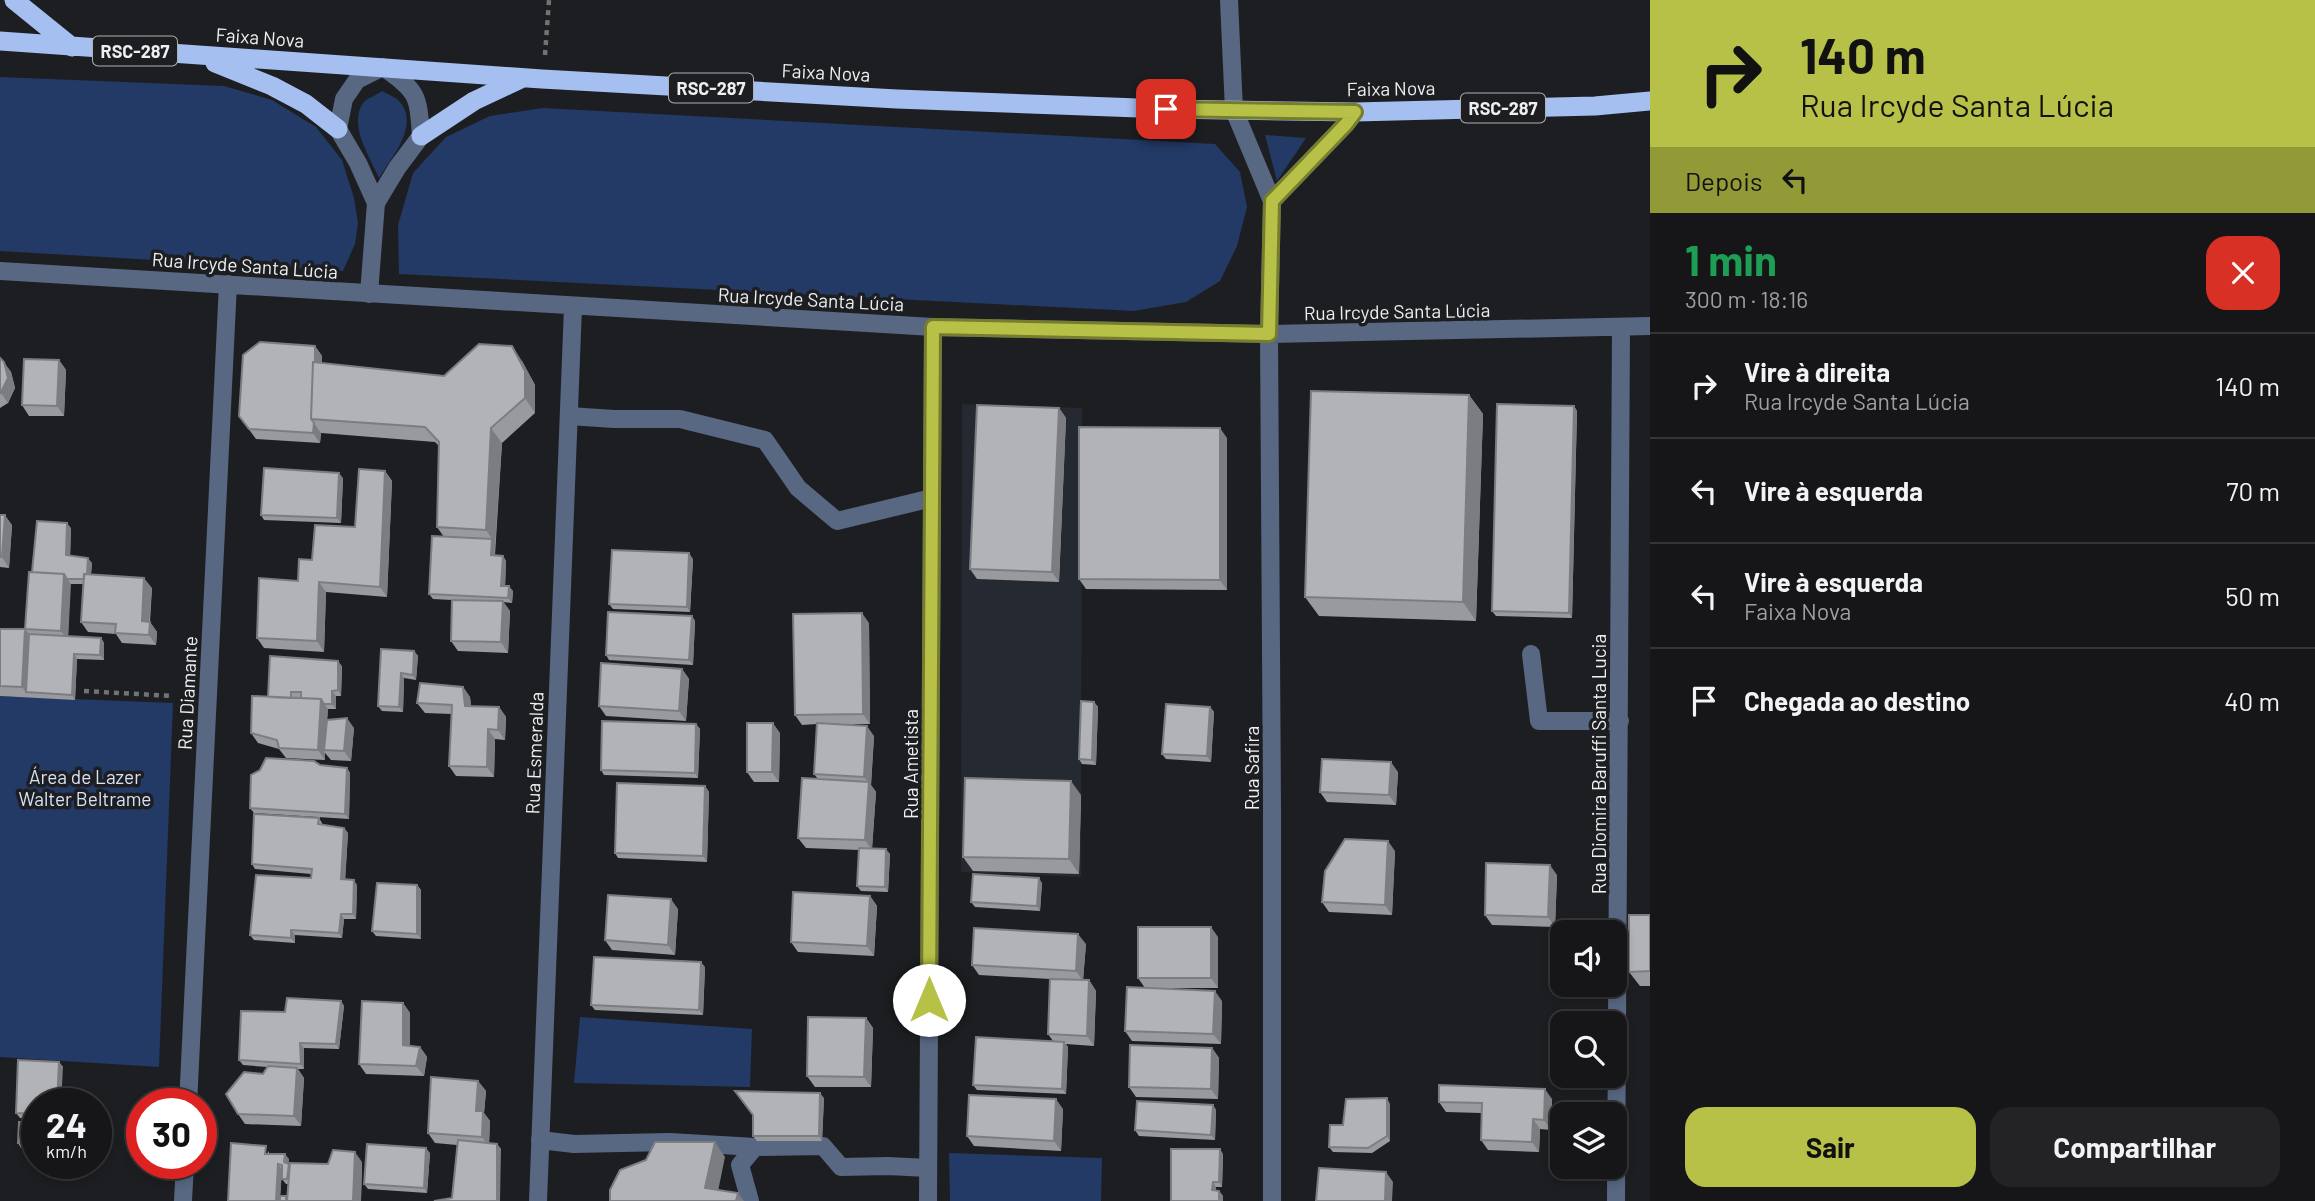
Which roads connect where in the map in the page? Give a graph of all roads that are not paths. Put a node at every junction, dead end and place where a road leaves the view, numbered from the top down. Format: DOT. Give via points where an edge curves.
graph roads {
  1 [pos="14,0"];
  2 [pos="1228,0"];
  3 [pos="0,41"];
  4 [pos="72,47"];
  5 [pos="198,55"];
  6 [pos="383,67"];
  7 [pos="524,77"];
  8 [pos="1650,101"];
  9 [pos="1234,110"];
  10 [pos="1355,112"];
  11 [pos="338,129"];
  12 [pos="421,136"];
  13 [pos="1272,201"];
  14 [pos="376,203"];
  15 [pos="0,271"];
  16 [pos="228,284"];
  17 [pos="369,294"];
  18 [pos="573,307"];
  19 [pos="1650,326"];
  20 [pos="933,327"];
  21 [pos="1621,328"];
  22 [pos="1269,334"];
  23 [pos="569,416"];
  24 [pos="932,498"];
  25 [pos="1531,654"];
  26 [pos="1620,722"];
  27 [pos="189,1088"];
  28 [pos="540,1140"];
  29 [pos="755,1147"];
  30 [pos="928,1168"];
  31 [pos="184,1179"];
  32 [pos="183,1201"];
  33 [pos="538,1201"];
  34 [pos="750,1201"];
  35 [pos="928,1201"];
  36 [pos="1272,1201"];
  37 [pos="1616,1201"];
  1 -- 4 [label="highway"];
  2 -- 9 [label="street"];
  3 -- 4 [label="highway, Faixa Nova / RSC-287"];
  4 -- 5 [label="highway, Faixa Nova / RSC-287"];
  5 -- 6 [label="highway, Faixa Nova / RSC-287"];
  5 -- 11 [label="highway" via="272,86"];
  6 -- 7 [label="highway, Faixa Nova / RSC-287"];
  6 -- 11 [label="street" via="356,80 344,99"];
  6 -- 12 [label="street" via="408,85 418,103"];
  7 -- 9 [label="highway, Faixa Nova / RSC-287" via="897,99"];
  7 -- 12 [label="highway" via="474,101"];
  8 -- 10 [label="highway, Faixa Nova / RSC-287"];
  9 -- 10 [label="highway, Faixa Nova / RSC-287"];
  9 -- 13 [label="street"];
  10 -- 13 [label="street"];
  11 -- 14 [label="street"];
  12 -- 14 [label="street"];
  13 -- 22 [label="street, Rua Safira"];
  14 -- 17 [label="street"];
  15 -- 16 [label="street, Rua Ircyde Santa Lúcia"];
  16 -- 17 [label="street, Rua Ircyde Santa Lúcia"];
  16 -- 27 [label="street, Rua Diamante"];
  17 -- 18 [label="street, Rua Ircyde Santa Lúcia"];
  18 -- 20 [label="street, Rua Ircyde Santa Lúcia"];
  18 -- 23 [label="street, Rua Esmeralda"];
  19 -- 21 [label="street, Rua Ircyde Santa Lúcia"];
  20 -- 22 [label="street, Rua Ircyde Santa Lúcia"];
  20 -- 24 [label="street, Rua Ametista"];
  21 -- 22 [label="street, Rua Ircyde Santa Lúcia"];
  21 -- 26 [label="street, Rua Diomira Baruffi Santa Lucia"];
  22 -- 36 [label="street, Rua Safira"];
  23 -- 24 [label="street" via="680,419 765,440 798,488 836,521"];
  23 -- 28 [label="street, Rua Esmeralda"];
  24 -- 30 [label="street, Rua Ametista"];
  25 -- 26 [label="street" via="1539,721"];
  26 -- 37 [label="street, Rua Diomira Baruffi Santa Lucia"];
  28 -- 29 [label="street"];
  28 -- 33 [label="street, Rua Esmeralda"];
  29 -- 30 [label="street" via="823,1146 841,1167"];
  29 -- 34 [label="street" via="740,1166"];
  30 -- 35 [label="street, Rua Ametista"];
  31 -- 32 [label="street"];
}
